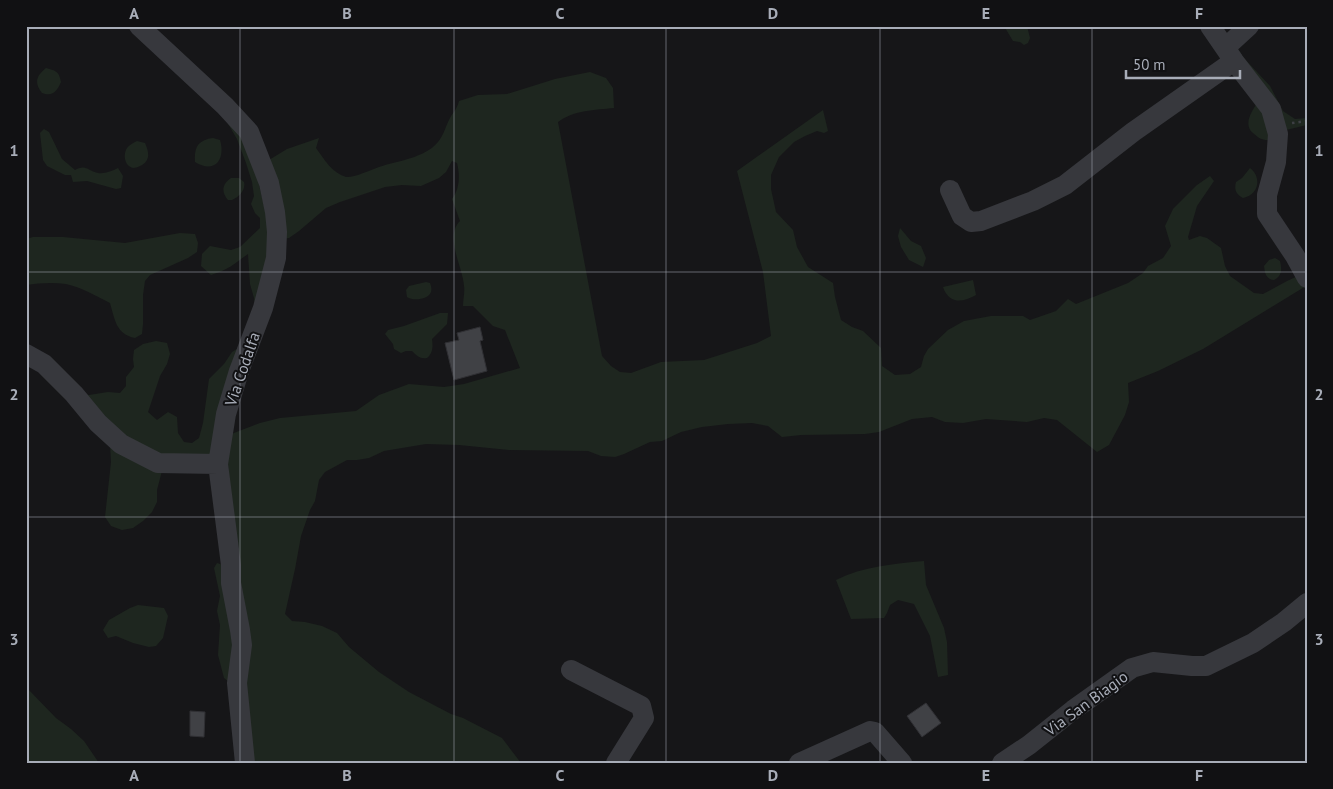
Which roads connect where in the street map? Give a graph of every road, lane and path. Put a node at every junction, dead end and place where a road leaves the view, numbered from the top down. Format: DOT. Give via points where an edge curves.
graph roads {
  1 [pos="138,26"];
  2 [pos="1210,26"];
  3 [pos="1249,26"];
  4 [pos="1229,54"];
  5 [pos="950,190"];
  6 [pos="1307,278"];
  7 [pos="26,354"];
  8 [pos="218,464"];
  9 [pos="1307,602"];
  10 [pos="570,670"];
  11 [pos="245,763"];
  12 [pos="616,763"];
  13 [pos="799,763"];
  14 [pos="902,763"];
  15 [pos="1002,763"];
  1 -- 8 [label="street, Via Codalfa" via="249,132 269,183 275,212 276,258 263,308 226,414"];
  2 -- 4 [label="street"];
  3 -- 4 [label="street"];
  4 -- 5 [label="street" via="1065,186 982,221 971,222 962,216"];
  4 -- 6 [label="street" via="1271,110 1278,134 1276,162 1267,195 1267,214"];
  7 -- 8 [label="street" via="44,364 121,444 158,463"];
  8 -- 11 [label="street, Via Codalfa" via="231,583 242,645 237,683"];
  9 -- 15 [label="street, Via San Biagio" via="1253,643 1206,666 1153,662 1132,668"];
  10 -- 12 [label="street" via="641,706 644,718"];
  13 -- 14 [label="street" via="870,731 875,732"];
}
